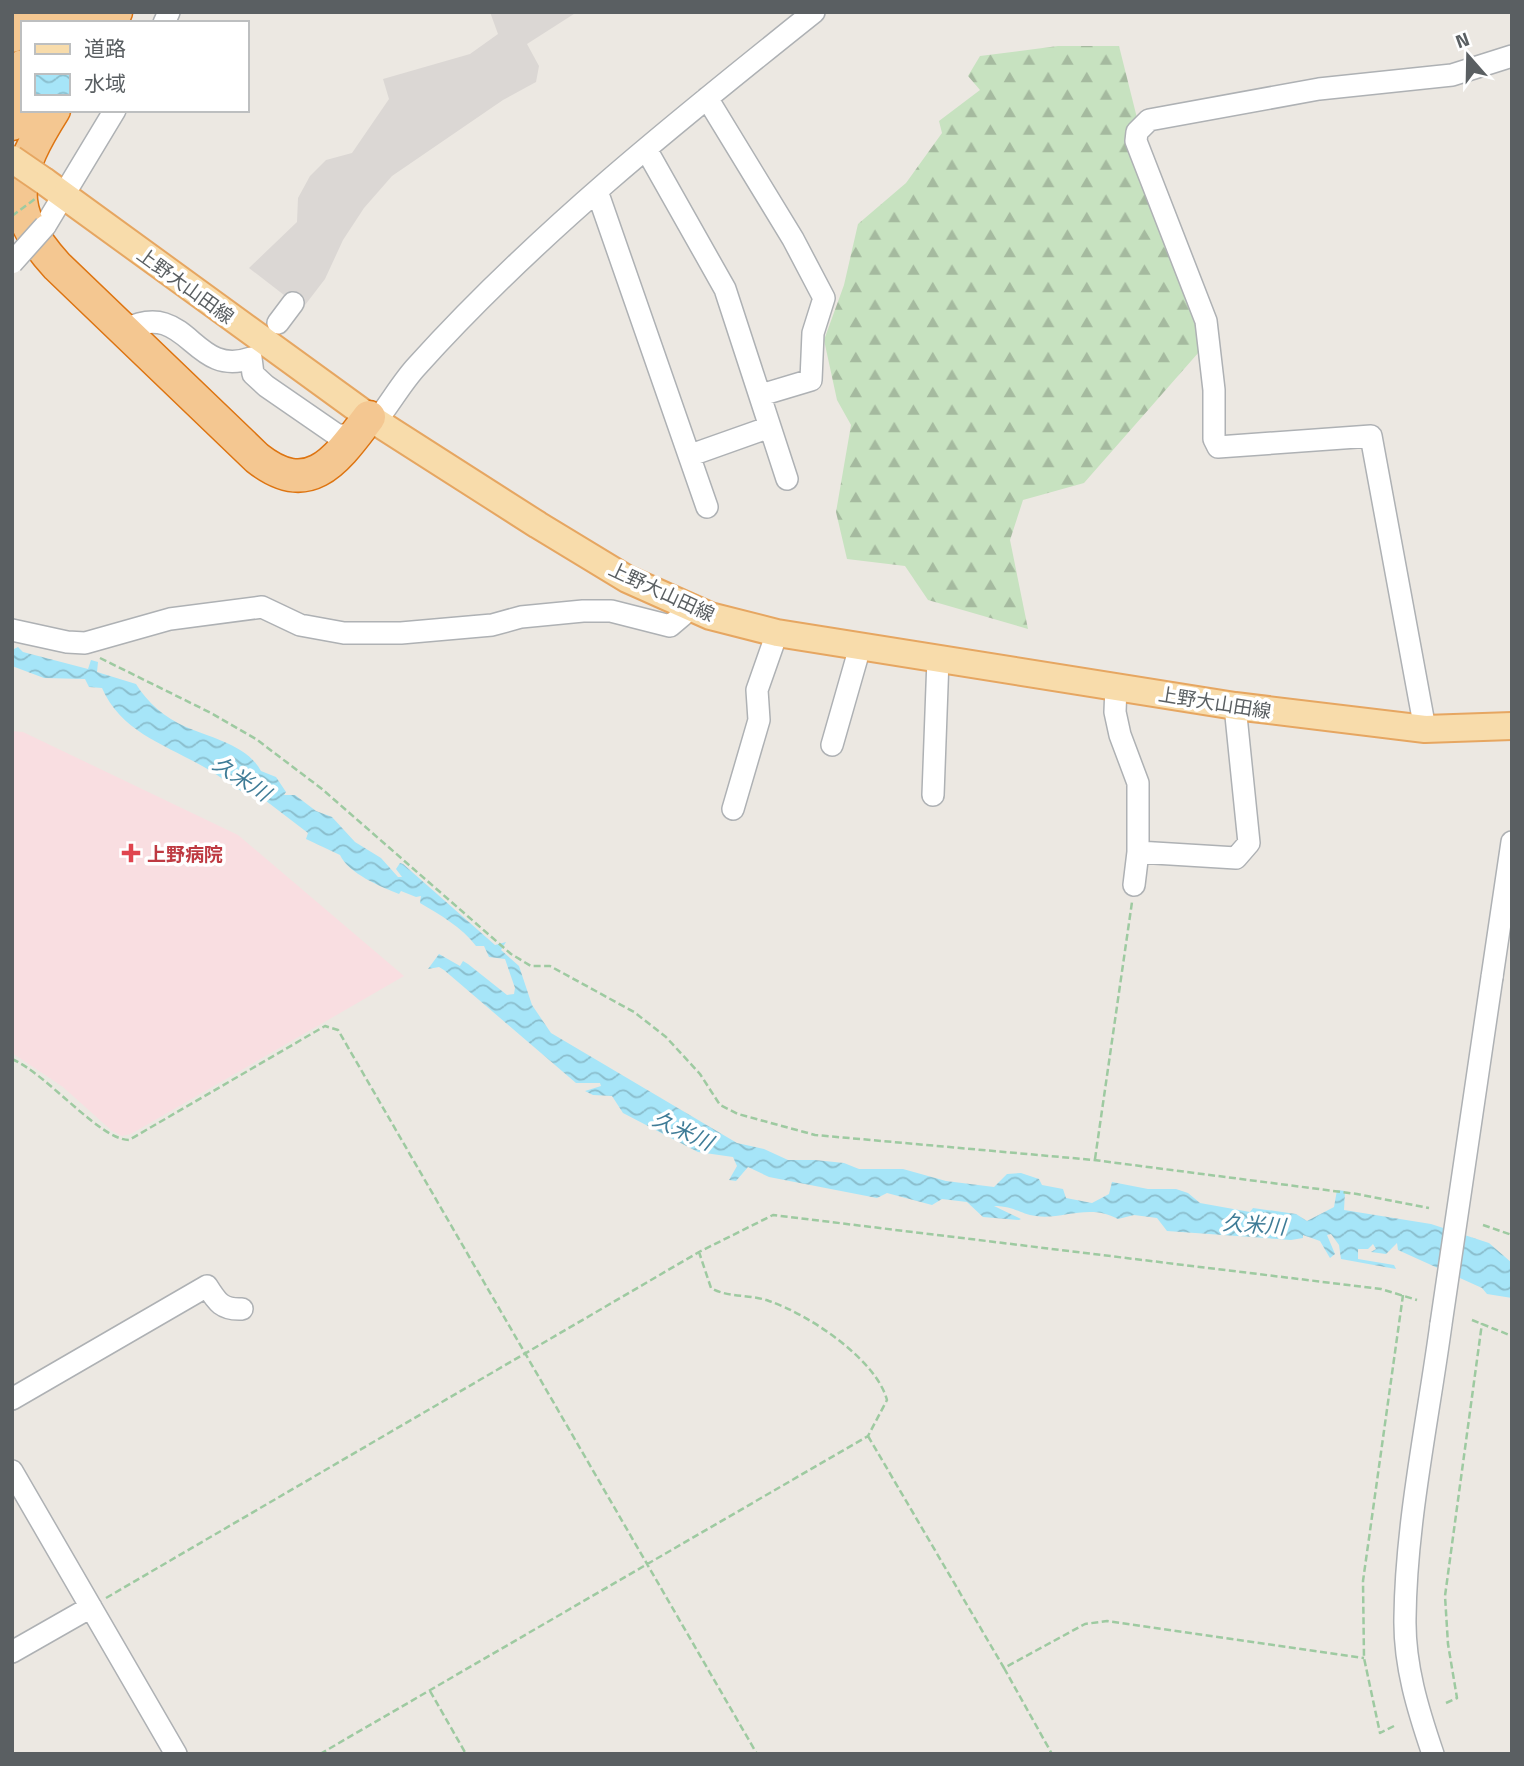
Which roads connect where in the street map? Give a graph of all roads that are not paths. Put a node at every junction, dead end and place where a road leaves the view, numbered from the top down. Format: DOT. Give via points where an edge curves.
graph roads {
  1 [pos="814,12"];
  2 [pos="1512,56"];
  3 [pos="707,98"];
  4 [pos="53,112"];
  5 [pos="113,112"];
  6 [pos="646,149"];
  7 [pos="33,178"];
  8 [pos="597,191"];
  9 [pos="12,253"];
  10 [pos="12,263"];
  11 [pos="293,303"];
  12 [pos="278,323"];
  13 [pos="124,330"];
  14 [pos="761,395"];
  15 [pos="367,425"];
  16 [pos="770,427"];
  17 [pos="691,455"];
  18 [pos="788,479"];
  19 [pos="707,507"];
  20 [pos="687,606"];
  21 [pos="12,629"];
  22 [pos="777,634"];
  23 [pos="860,647"];
  24 [pos="938,659"];
  25 [pos="1116,686"];
  26 [pos="1235,706"];
  27 [pos="1512,726"];
  28 [pos="1425,729"];
  29 [pos="832,745"];
  30 [pos="933,795"];
  31 [pos="733,809"];
  32 [pos="1512,842"];
  33 [pos="1138,852"];
  34 [pos="1133,885"];
  35 [pos="242,1308"];
  36 [pos="12,1399"];
  37 [pos="12,1471"];
  38 [pos="91,1607"];
  39 [pos="12,1652"];
  40 [pos="176,1754"];
  41 [pos="1433,1754"];
  1 -- 3 [label="street"];
  2 -- 28 [label="street" via="1452,75 1319,89 1149,120 1137,132 1136,141 1206,321 1218,447 1371,436"];
  3 -- 6 [label="street"];
  3 -- 14 [label="street" via="824,298 813,333 811,380"];
  4 -- 7 [label="highway"];
  5 -- 7 [label="street"];
  6 -- 8 [label="street"];
  6 -- 14 [label="street" via="725,289"];
  7 -- 10 [label="street, bridge" via="45,226"];
  7 -- 13 [label="highway" via="20,197 42,249"];
  7 -- 15 [label="main road, 上野大山田線"];
  8 -- 15 [label="street" via="465,315"];
  8 -- 17 [label="street"];
  9 -- 15 [label="highway" via="48,276 239,460 279,492 298,495 331,483 358,454"];
  11 -- 12 [label="street"];
  13 -- 15 [label="street" via="151,320 165,323 206,355 235,361 251,358 253,374 266,386 337,435"];
  13 -- 15 [label="highway" via="257,458 282,474 300,477 321,469"];
  14 -- 16 [label="street"];
  15 -- 20 [label="main road, 上野大山田線" via="627,579"];
  16 -- 17 [label="street"];
  16 -- 18 [label="street"];
  17 -- 19 [label="street"];
  20 -- 21 [label="street" via="670,626 611,611 583,611 492,625 344,633 300,625 262,607 192,615 97,640 67,642"];
  20 -- 22 [label="main road, 上野大山田線"];
  22 -- 23 [label="main road, 上野大山田線"];
  22 -- 31 [label="street" via="757,690 759,720"];
  23 -- 24 [label="main road, 上野大山田線"];
  23 -- 29 [label="street"];
  24 -- 25 [label="main road, 上野大山田線"];
  24 -- 30 [label="street"];
  25 -- 26 [label="main road, 上野大山田線"];
  25 -- 33 [label="street" via="1120,735 1138,783"];
  26 -- 28 [label="main road, 上野大山田線"];
  26 -- 33 [label="street" via="1249,843 1236,858"];
  27 -- 28 [label="main road, 上野大山田線"];
  32 -- 41 [label="street, bridge" via="1411,1541 1405,1619 1416,1706"];
  33 -- 34 [label="street"];
  35 -- 36 [label="street" via="229,1310 218,1304 207,1286"];
  37 -- 38 [label="street"];
  38 -- 39 [label="street"];
  38 -- 40 [label="street"];
}
